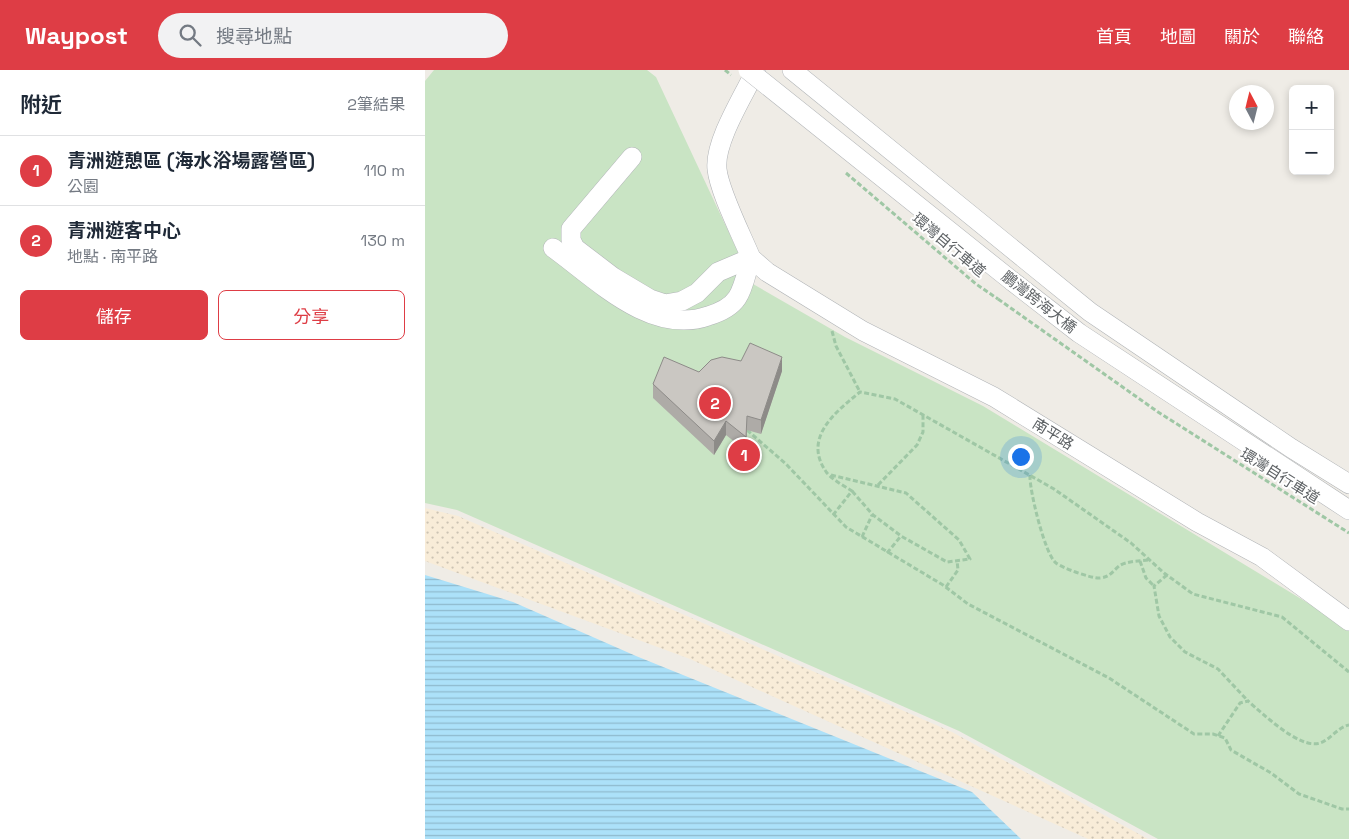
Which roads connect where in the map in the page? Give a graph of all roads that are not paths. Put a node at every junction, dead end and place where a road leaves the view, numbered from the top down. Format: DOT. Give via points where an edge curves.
graph roads {
  1 [pos="756,70"];
  2 [pos="792,70"];
  3 [pos="740,73"];
  4 [pos="632,158"];
  5 [pos="553,248"];
  6 [pos="751,258"];
  7 [pos="1349,484"];
  8 [pos="1349,510"];
  9 [pos="1349,621"];
  1 -- 6 [label="street" via="724,138 717,168"];
  2 -- 7 [label="street, 鵬灣跨海大橋" via="1089,312"];
  3 -- 8 [label="street, 鵬灣跨海大橋, bridge" via="1079,333"];
  4 -- 6 [label="street" via="571,229 575,248 613,277 665,304 697,293 718,272"];
  5 -- 6 [label="street" via="636,308 678,320 695,320 720,312 737,298"];
  6 -- 9 [label="street, 南平路" via="767,272 863,331 995,397 1189,517 1262,557"];
}
